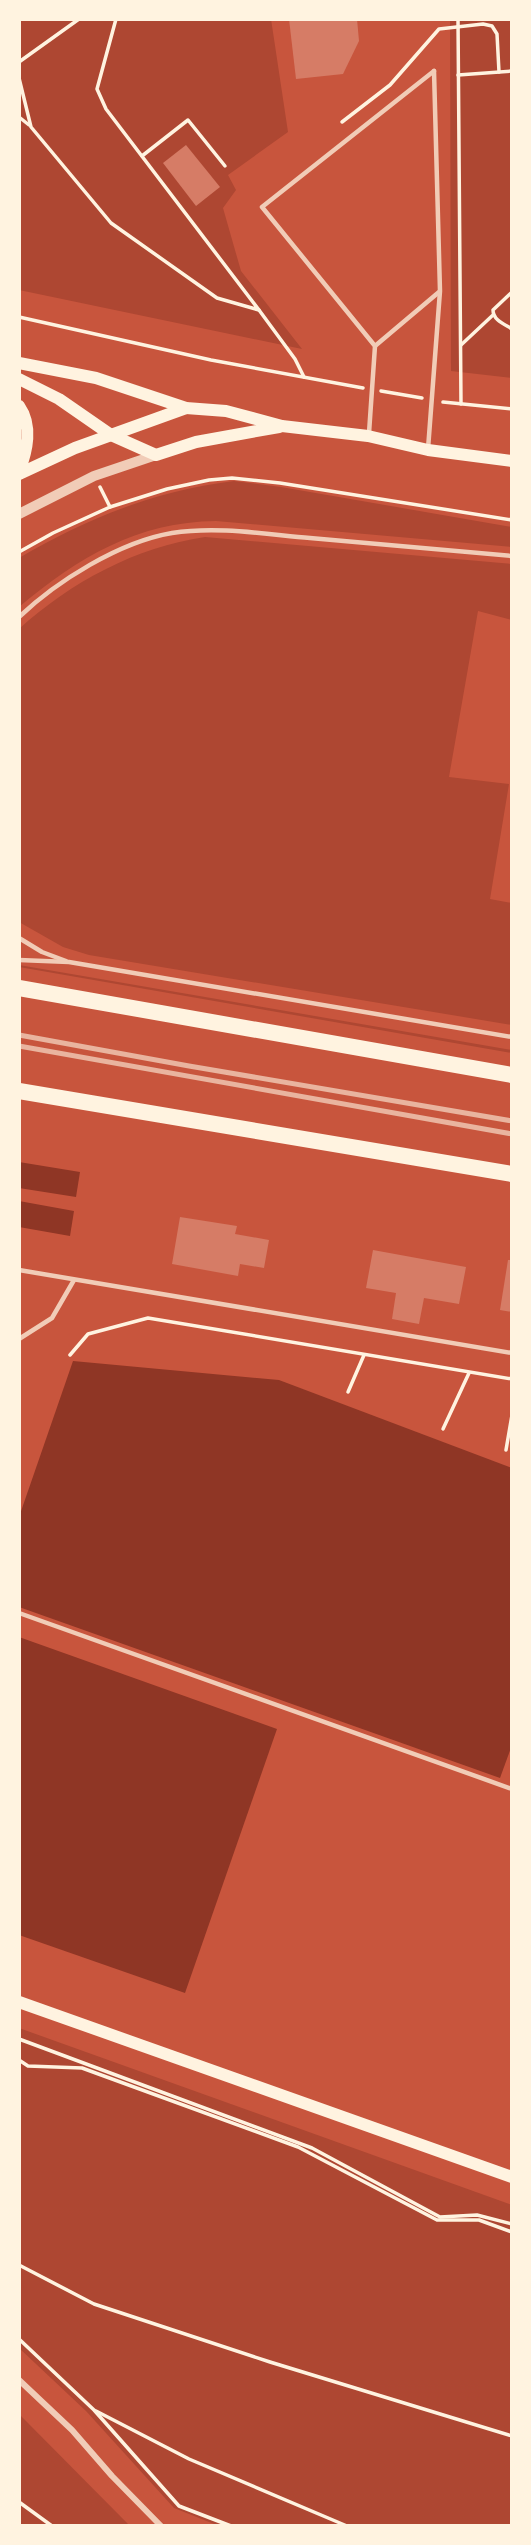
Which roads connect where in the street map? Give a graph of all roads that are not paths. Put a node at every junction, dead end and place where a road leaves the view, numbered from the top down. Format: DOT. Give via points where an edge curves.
graph roads {
  1 [pos="440,291"];
  2 [pos="375,346"];
  3 [pos="19,363"];
  4 [pos="19,379"];
  5 [pos="19,406"];
  6 [pos="186,408"];
  7 [pos="282,426"];
  8 [pos="111,435"];
  9 [pos="368,436"];
  10 [pos="428,450"];
  11 [pos="156,455"];
  12 [pos="512,461"];
  13 [pos="19,473"];
  14 [pos="19,514"];
  15 [pos="512,556"];
  16 [pos="19,618"];
  17 [pos="19,938"];
  18 [pos="19,960"];
  19 [pos="69,962"];
  20 [pos="19,988"];
  21 [pos="512,1037"];
  22 [pos="512,1075"];
  23 [pos="19,1091"];
  24 [pos="512,1174"];
  25 [pos="19,1270"];
  26 [pos="74,1280"];
  27 [pos="19,1339"];
  28 [pos="512,1353"];
  29 [pos="19,1613"];
  30 [pos="512,1789"];
  31 [pos="19,2002"];
  32 [pos="512,2177"];
  33 [pos="19,2380"];
  34 [pos="161,2526"];
  1 -- 2 [label="lane"];
  1 -- 2 [label="lane" via="434,71 262,207"];
  1 -- 10 [label="lane"];
  2 -- 9 [label="lane"];
  3 -- 6 [label="main road" via="96,378"];
  4 -- 8 [label="main road" via="59,399"];
  5 -- 13 [label="main road" via="28,435"];
  6 -- 7 [label="main road" via="226,411"];
  6 -- 8 [label="main road"];
  7 -- 9 [label="main road"];
  7 -- 11 [label="main road" via="196,442"];
  8 -- 11 [label="main road"];
  8 -- 13 [label="main road"];
  9 -- 10 [label="main road"];
  10 -- 12 [label="main road"];
  11 -- 14 [label="street" via="94,476"];
  15 -- 16 [label="lane" via="223,530 170,534 124,548 93,565 53,589"];
  17 -- 19 [label="lane"];
  18 -- 19 [label="lane"];
  19 -- 21 [label="lane"];
  20 -- 22 [label="highway"];
  23 -- 24 [label="highway"];
  25 -- 26 [label="lane"];
  26 -- 27 [label="lane" via="52,1318"];
  26 -- 28 [label="lane"];
  29 -- 30 [label="lane"];
  31 -- 32 [label="main road"];
  33 -- 34 [label="street"];
}
